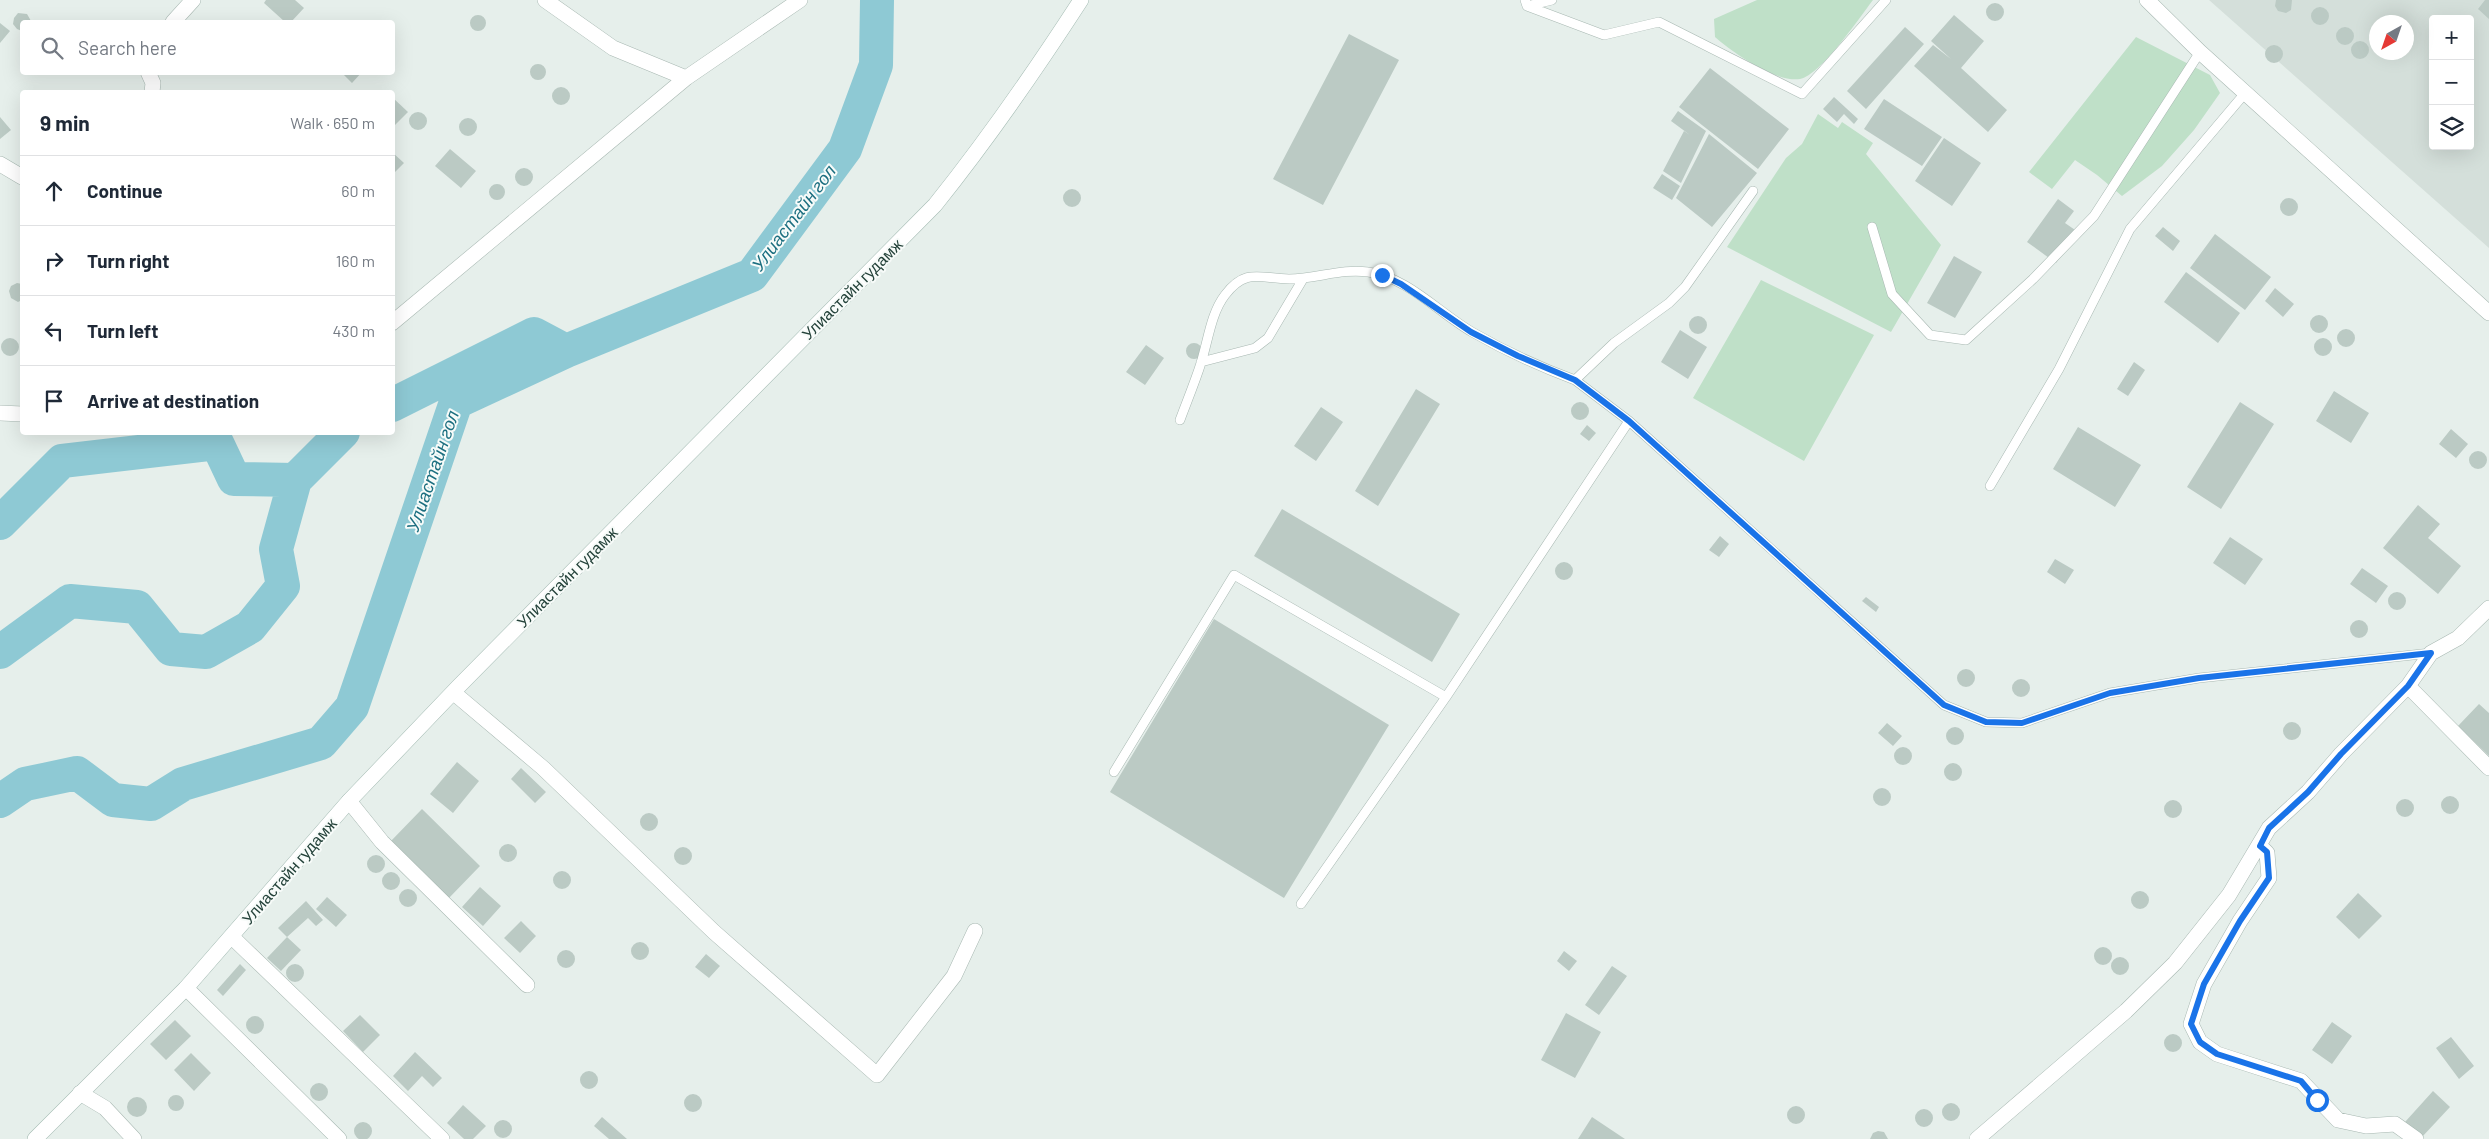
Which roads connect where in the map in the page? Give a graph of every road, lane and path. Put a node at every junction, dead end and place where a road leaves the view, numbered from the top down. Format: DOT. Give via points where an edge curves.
graph roads {
  1 [pos="193,0"];
  2 [pos="545,0"];
  3 [pos="800,0"];
  4 [pos="1080,0"];
  5 [pos="1552,0"];
  6 [pos="1886,0"];
  7 [pos="2147,0"];
  8 [pos="1526,3"];
  9 [pos="175,20"];
  10 [pos="2200,52"];
  11 [pos="150,75"];
  12 [pos="686,78"];
  13 [pos="152,90"];
  14 [pos="2246,92"];
  15 [pos="0,164"];
  16 [pos="20,176"];
  17 [pos="1753,191"];
  18 [pos="1872,227"];
  19 [pos="1304,279"];
  20 [pos="2489,313"];
  21 [pos="395,320"];
  22 [pos="1201,362"];
  23 [pos="1575,380"];
  24 [pos="0,413"];
  25 [pos="20,414"];
  26 [pos="1180,420"];
  27 [pos="1629,421"];
  28 [pos="1990,486"];
  29 [pos="2489,608"];
  30 [pos="2431,653"];
  31 [pos="2408,686"];
  32 [pos="454,692"];
  33 [pos="1446,697"];
  34 [pos="2489,768"];
  35 [pos="1114,772"];
  36 [pos="349,801"];
  37 [pos="2260,846"];
  38 [pos="1301,904"];
  39 [pos="976,931"];
  40 [pos="232,937"];
  41 [pos="527,984"];
  42 [pos="186,988"];
  43 [pos="80,1093"];
  44 [pos="35,1139"];
  45 [pos="134,1139"];
  46 [pos="339,1139"];
  47 [pos="442,1139"];
  48 [pos="1977,1139"];
  49 [pos="2416,1139"];
  1 -- 9 [label="street"];
  2 -- 12 [label="street" via="613,48"];
  3 -- 12 [label="street"];
  4 -- 32 [label="street, Улиастайн гудамж" via="992,133 935,205"];
  5 -- 8 [label="lane"];
  6 -- 8 [label="lane" via="1802,94 1659,22 1604,35"];
  7 -- 10 [label="street"];
  10 -- 14 [label="street"];
  10 -- 18 [label="lane" via="2094,216 2034,279 1966,340 1930,336 1892,294"];
  11 -- 13 [label="street" via="154,83"];
  12 -- 21 [label="street"];
  14 -- 20 [label="street"];
  14 -- 28 [label="lane" via="2130,229 2059,369"];
  15 -- 16 [label="street"];
  17 -- 23 [label="lane" via="1675,298 1614,343"];
  19 -- 22 [label="lane" via="1268,338 1255,348"];
  19 -- 22 [label="lane" via="1246,276 1232,287 1218,306"];
  19 -- 23 [label="lane" via="1349,270 1382,275 1401,284 1471,332"];
  22 -- 26 [label="lane"];
  23 -- 27 [label="lane"];
  24 -- 25 [label="street"];
  27 -- 30 [label="lane" via="1944,705 1986,722 2022,723 2110,693 2199,678"];
  27 -- 33 [label="lane"];
  29 -- 30 [label="street" via="2458,638"];
  30 -- 31 [label="street"];
  31 -- 34 [label="street"];
  31 -- 37 [label="street" via="2308,792 2269,828"];
  32 -- 36 [label="street, Улиастайн гудамж"];
  32 -- 39 [label="street" via="543,768 714,932 877,1075 954,976"];
  33 -- 35 [label="lane" via="1234,575"];
  33 -- 38 [label="lane"];
  36 -- 40 [label="street, Улиастайн гудамж"];
  36 -- 41 [label="street" via="382,842"];
  37 -- 48 [label="street" via="2229,895 2175,963 2126,1011"];
  37 -- 49 [label="street" via="2267,852 2269,878 2204,984 2191,1024 2200,1042 2217,1054 2301,1081 2338,1120 2366,1126 2395,1124"];
  40 -- 42 [label="street, Улиастайн гудамж"];
  40 -- 47 [label="street"];
  42 -- 43 [label="street, Улиастайн гудамж"];
  42 -- 46 [label="street"];
  43 -- 44 [label="street, Улиастайн гудамж"];
  43 -- 45 [label="street" via="104,1108"];
}
